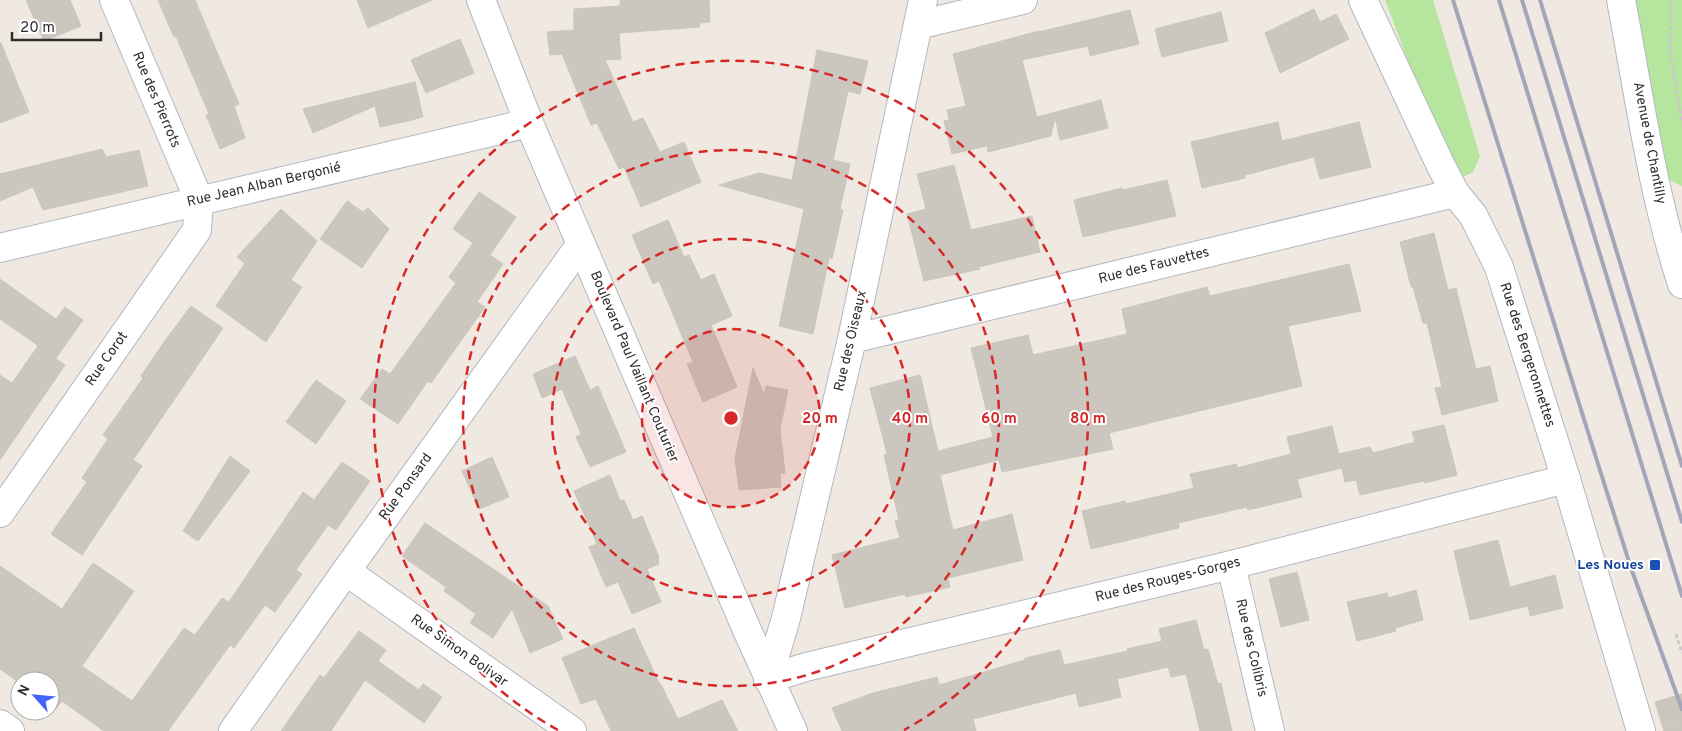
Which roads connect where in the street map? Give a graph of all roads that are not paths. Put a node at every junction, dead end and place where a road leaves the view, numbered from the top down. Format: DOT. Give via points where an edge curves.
graph roads {
  1 [pos="114,0"];
  2 [pos="481,0"];
  3 [pos="1023,0"];
  4 [pos="1363,0"];
  5 [pos="1621,0"];
  6 [pos="921,12"];
  7 [pos="529,123"];
  8 [pos="1455,193"];
  9 [pos="199,200"];
  10 [pos="1675,234"];
  11 [pos="581,244"];
  12 [pos="0,248"];
  13 [pos="1682,284"];
  14 [pos="852,339"];
  15 [pos="1566,479"];
  16 [pos="0,513"];
  17 [pos="1231,566"];
  18 [pos="346,571"];
  19 [pos="768,679"];
  20 [pos="0,724"];
  21 [pos="10,731"];
  22 [pos="233,731"];
  23 [pos="572,731"];
  24 [pos="793,731"];
  25 [pos="1270,731"];
  26 [pos="1641,731"];
  1 -- 9 [label="street, Rue des Pierrots"];
  2 -- 7 [label="street, Boulevard Paul Vaillant Couturier"];
  3 -- 6 [label="street"];
  4 -- 8 [label="street, Rue des Bergeronnettes"];
  5 -- 10 [label="street, Avenue de Chantilly"];
  6 -- 14 [label="street, Rue des Oiseaux"];
  7 -- 9 [label="street, Rue Jean Alban Bergonié"];
  7 -- 11 [label="street, Boulevard Paul Vaillant Couturier"];
  8 -- 14 [label="street, Rue des Fauvettes"];
  8 -- 15 [label="street, Rue des Bergeronnettes" via="1473,215 1499,267"];
  9 -- 12 [label="street, Rue Jean Alban Bergonié"];
  9 -- 16 [label="street, Rue Corot" via="198,230"];
  10 -- 13 [label="street, Avenue de Chantilly"];
  11 -- 18 [label="street, Rue Ponsard"];
  11 -- 19 [label="street, Boulevard Paul Vaillant Couturier"];
  14 -- 19 [label="street, Rue des Oiseaux" via="786,618"];
  15 -- 17 [label="street, Rue des Rouges-Gorges"];
  15 -- 26 [label="street, Rue des Bergeronnettes"];
  17 -- 19 [label="street, Rue des Rouges-Gorges"];
  17 -- 25 [label="street, Rue des Colibris"];
  18 -- 22 [label="street, Rue Ponsard"];
  18 -- 23 [label="street, Rue Simon Bolivar"];
  19 -- 24 [label="street, Boulevard Paul Vaillant Couturier"];
  20 -- 21 [label="street"];
}
